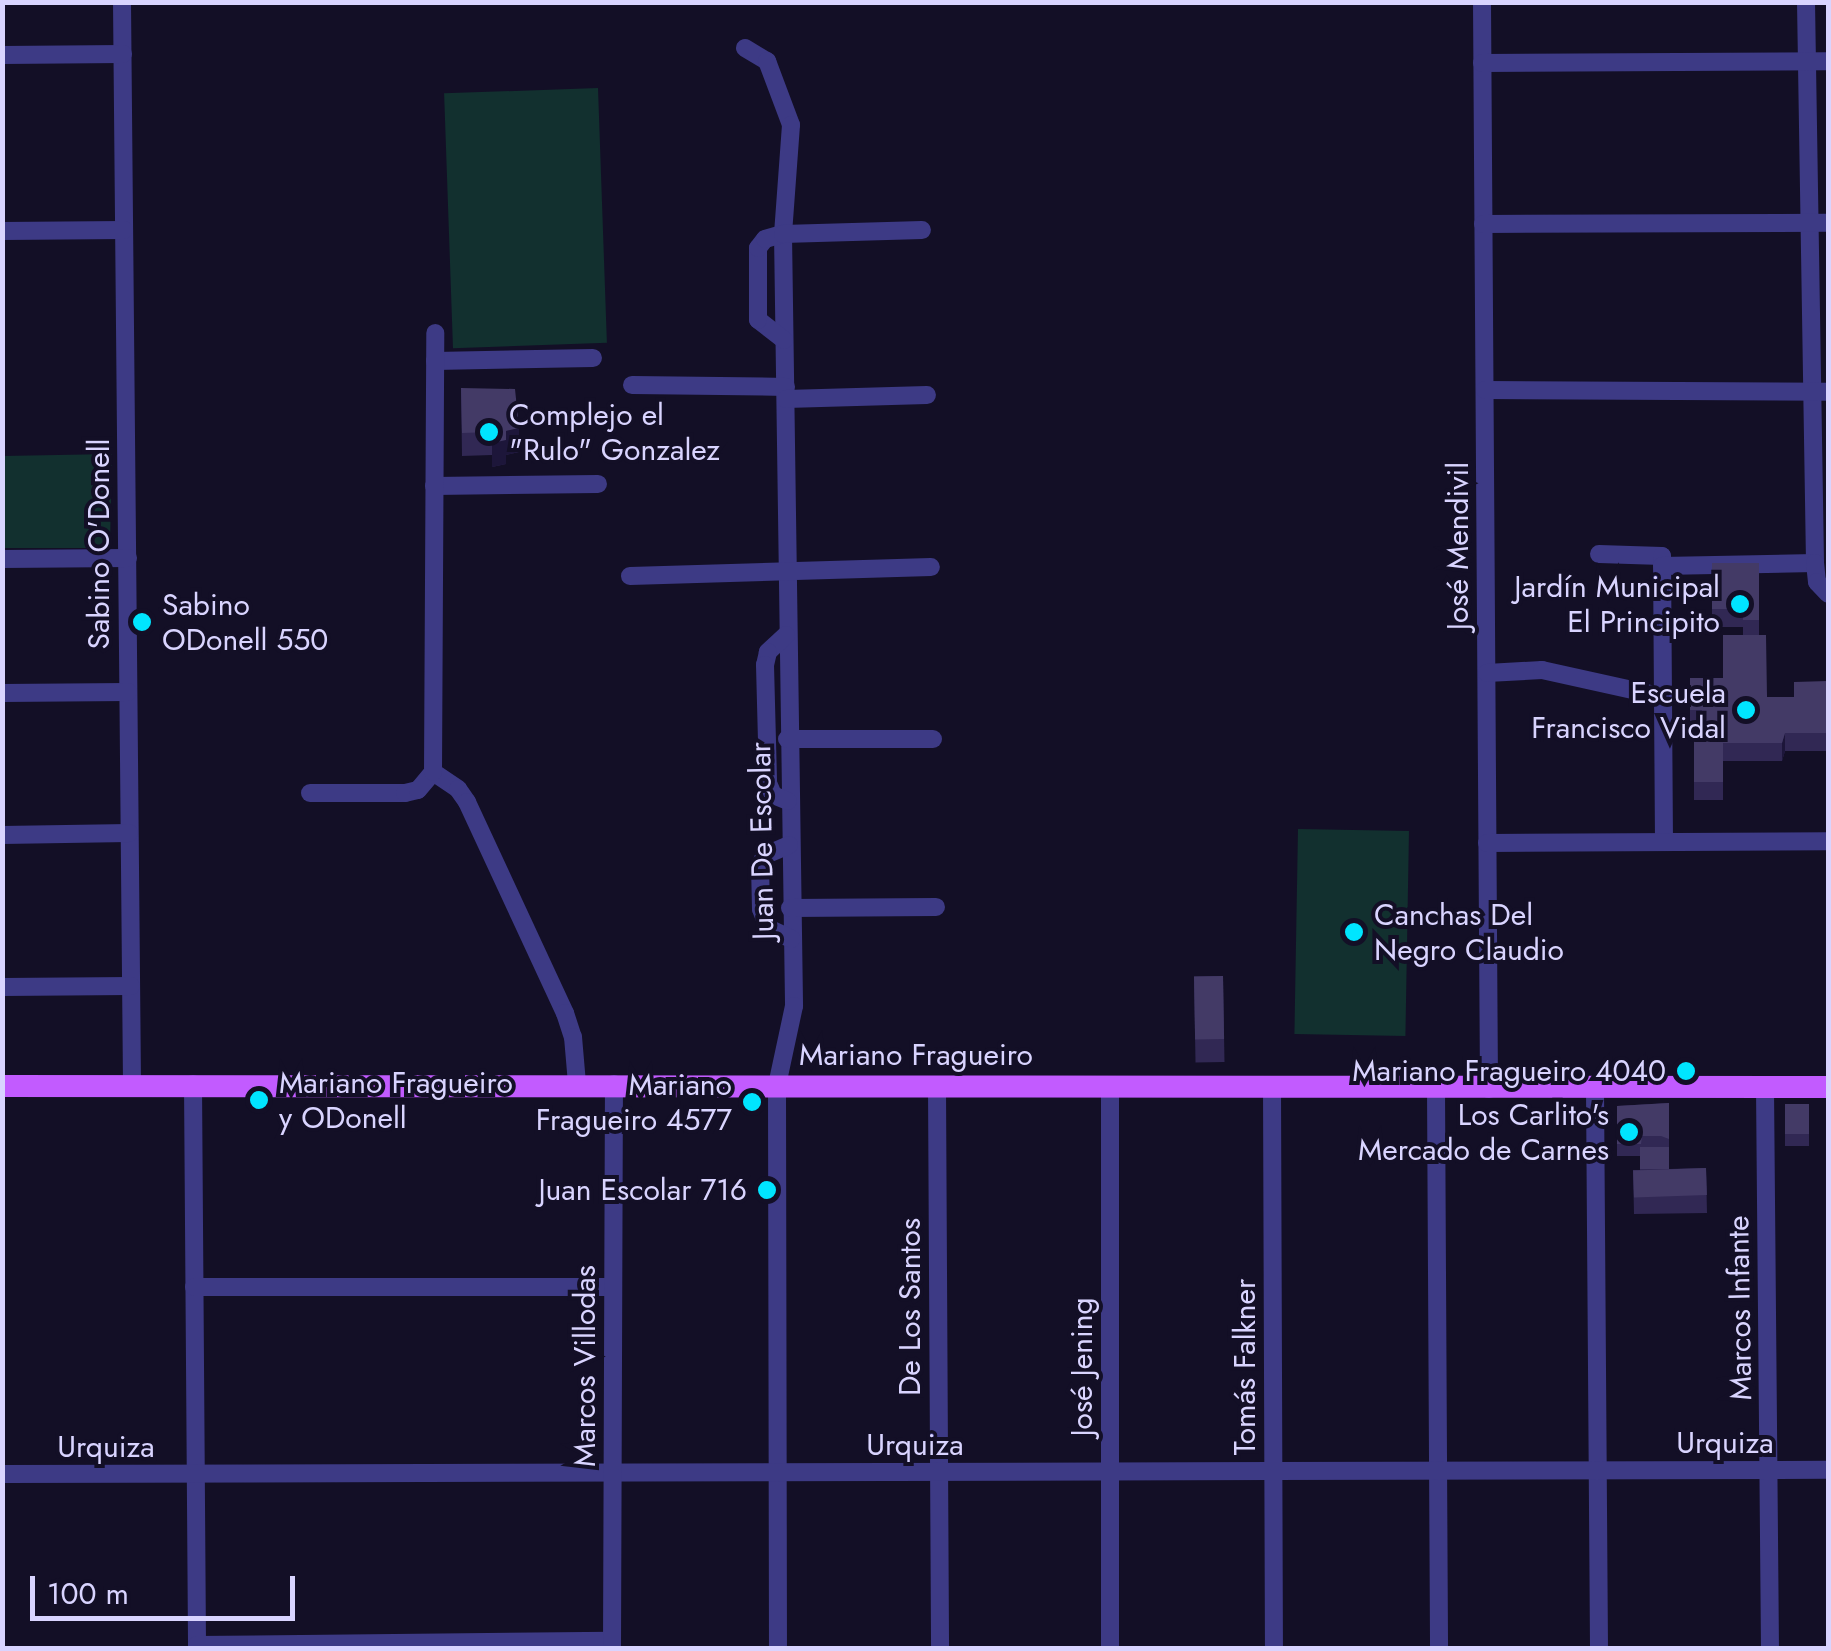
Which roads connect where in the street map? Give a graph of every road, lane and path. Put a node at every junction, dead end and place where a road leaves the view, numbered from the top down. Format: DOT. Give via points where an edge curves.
graph roads {
  1 [pos="122,2"];
  2 [pos="1482,2"];
  3 [pos="1806,2"];
  4 [pos="745,48"];
  5 [pos="122,54"];
  6 [pos="2,55"];
  7 [pos="1807,61"];
  8 [pos="1828,61"];
  9 [pos="1482,63"];
  10 [pos="1809,223"];
  11 [pos="1828,223"];
  12 [pos="1483,224"];
  13 [pos="124,230"];
  14 [pos="922,230"];
  15 [pos="2,231"];
  16 [pos="783,234"];
  17 [pos="435,333"];
  18 [pos="784,340"];
  19 [pos="593,358"];
  20 [pos="435,361"];
  21 [pos="632,385"];
  22 [pos="1484,390"];
  23 [pos="1820,392"];
  24 [pos="786,393"];
  25 [pos="927,396"];
  26 [pos="598,484"];
  27 [pos="434,486"];
  28 [pos="1599,554"];
  29 [pos="128,558"];
  30 [pos="2,559"];
  31 [pos="1816,563"];
  32 [pos="1662,566"];
  33 [pos="931,567"];
  34 [pos="786,574"];
  35 [pos="630,576"];
  36 [pos="1828,594"];
  37 [pos="786,635"];
  38 [pos="1487,673"];
  39 [pos="128,692"];
  40 [pos="2,694"];
  41 [pos="1664,696"];
  42 [pos="933,738"];
  43 [pos="787,739"];
  44 [pos="432,772"];
  45 [pos="310,794"];
  46 [pos="788,801"];
  47 [pos="129,834"];
  48 [pos="2,835"];
  49 [pos="1664,841"];
  50 [pos="1828,841"];
  51 [pos="1488,843"];
  52 [pos="789,845"];
  53 [pos="936,906"];
  54 [pos="790,908"];
  55 [pos="792,939"];
  56 [pos="131,986"];
  57 [pos="2,987"];
  58 [pos="193,1084"];
  59 [pos="577,1084"];
  60 [pos="614,1084"];
  61 [pos="777,1084"];
  62 [pos="132,1085"];
  63 [pos="2,1086"];
  64 [pos="936,1086"];
  65 [pos="1110,1086"];
  66 [pos="1272,1086"];
  67 [pos="1436,1088"];
  68 [pos="1765,1088"];
  69 [pos="1828,1088"];
  70 [pos="1489,1089"];
  71 [pos="1595,1089"];
  72 [pos="612,1287"];
  73 [pos="194,1288"];
  74 [pos="1598,1470"];
  75 [pos="1768,1470"];
  76 [pos="1828,1470"];
  77 [pos="1438,1471"];
  78 [pos="939,1472"];
  79 [pos="1110,1472"];
  80 [pos="1273,1472"];
  81 [pos="612,1473"];
  82 [pos="778,1473"];
  83 [pos="2,1474"];
  84 [pos="196,1474"];
  85 [pos="612,1644"];
  86 [pos="197,1646"];
  87 [pos="778,1648"];
  88 [pos="940,1648"];
  89 [pos="1110,1648"];
  90 [pos="1274,1648"];
  91 [pos="1439,1648"];
  92 [pos="1598,1648"];
  93 [pos="1770,1648"];
  1 -- 5 [label="street, Sabino O'Donell"];
  2 -- 9 [label="street, José Mendivil"];
  3 -- 7 [label="street"];
  4 -- 16 [label="street, Juan De Escolar" via="767,61 791,126"];
  5 -- 6 [label="street"];
  5 -- 13 [label="street, Sabino O'Donell"];
  7 -- 8 [label="street"];
  7 -- 9 [label="street"];
  7 -- 10 [label="street"];
  9 -- 12 [label="street, José Mendivil"];
  10 -- 11 [label="street"];
  10 -- 12 [label="street"];
  10 -- 23 [label="street"];
  12 -- 22 [label="street, José Mendivil"];
  13 -- 15 [label="street"];
  13 -- 29 [label="street, Sabino O'Donell"];
  14 -- 16 [label="street"];
  16 -- 18 [label="street, Juan De Escolar"];
  16 -- 18 [label="street" via="758,248 758,320"];
  17 -- 20 [label="street"];
  18 -- 24 [label="street, Juan De Escolar"];
  19 -- 20 [label="street"];
  20 -- 27 [label="street"];
  21 -- 24 [label="street"];
  22 -- 23 [label="street"];
  22 -- 38 [label="street, José Mendivil"];
  23 -- 31 [label="street"];
  24 -- 25 [label="street"];
  24 -- 34 [label="street, Juan De Escolar"];
  26 -- 27 [label="street"];
  27 -- 44 [label="street"];
  28 -- 32 [label="street" via="1662,556"];
  29 -- 30 [label="street"];
  29 -- 39 [label="street, Sabino O'Donell"];
  31 -- 32 [label="street"];
  31 -- 36 [label="street" via="1817,582"];
  32 -- 41 [label="street"];
  33 -- 34 [label="street"];
  34 -- 35 [label="street"];
  34 -- 37 [label="street, Juan De Escolar"];
  37 -- 43 [label="street, Juan De Escolar"];
  37 -- 46 [label="street" via="768,652 765,666 768,783"];
  38 -- 41 [label="street" via="1542,670"];
  38 -- 51 [label="street, José Mendivil"];
  39 -- 40 [label="street"];
  39 -- 47 [label="street, Sabino O'Donell"];
  41 -- 49 [label="street"];
  42 -- 43 [label="street"];
  43 -- 46 [label="street, Juan De Escolar"];
  44 -- 45 [label="street" via="418,790 405,793"];
  44 -- 59 [label="street" via="467,802 565,1013"];
  46 -- 52 [label="street, Juan De Escolar"];
  47 -- 48 [label="street"];
  47 -- 56 [label="street, Sabino O'Donell"];
  49 -- 50 [label="street"];
  49 -- 51 [label="street"];
  51 -- 70 [label="street, José Mendivil"];
  52 -- 54 [label="street, Juan De Escolar"];
  52 -- 55 [label="street" via="764,856 760,865 761,910 768,928"];
  53 -- 54 [label="street"];
  54 -- 55 [label="street, Juan De Escolar"];
  55 -- 61 [label="street, Juan De Escolar" via="794,1006"];
  56 -- 57 [label="street"];
  56 -- 62 [label="street, Sabino O'Donell"];
  58 -- 59 [label="main road, Mariano Fragueiro"];
  58 -- 62 [label="main road, Mariano Fragueiro"];
  58 -- 73 [label="street"];
  59 -- 60 [label="main road, Mariano Fragueiro"];
  60 -- 61 [label="main road, Mariano Fragueiro"];
  60 -- 72 [label="street, Marcos Villodas"];
  61 -- 64 [label="main road, Mariano Fragueiro"];
  61 -- 82 [label="street, Juan De Escolar"];
  62 -- 63 [label="main road, Mariano Fragueiro"];
  64 -- 65 [label="main road, Mariano Fragueiro"];
  64 -- 78 [label="street, De Los Santos"];
  65 -- 66 [label="main road, Mariano Fragueiro"];
  65 -- 79 [label="street, José Jening"];
  66 -- 67 [label="main road, Mariano Fragueiro"];
  66 -- 80 [label="street, Tomás Falkner"];
  67 -- 70 [label="main road, Mariano Fragueiro"];
  67 -- 77 [label="street"];
  68 -- 69 [label="main road, Mariano Fragueiro"];
  68 -- 71 [label="main road, Mariano Fragueiro"];
  68 -- 75 [label="street, Marcos Infante"];
  70 -- 71 [label="main road, Mariano Fragueiro"];
  71 -- 74 [label="street"];
  72 -- 73 [label="street"];
  72 -- 81 [label="street, Marcos Villodas"];
  73 -- 84 [label="street"];
  74 -- 75 [label="street, Urquiza"];
  74 -- 77 [label="street, Urquiza"];
  74 -- 92 [label="street"];
  75 -- 76 [label="street, Urquiza"];
  75 -- 93 [label="street, Marcos Infante"];
  77 -- 80 [label="street, Urquiza"];
  77 -- 91 [label="street"];
  78 -- 79 [label="street, Urquiza"];
  78 -- 82 [label="street, Urquiza"];
  78 -- 88 [label="street, De Los Santos"];
  79 -- 80 [label="street, Urquiza"];
  79 -- 89 [label="street, José Jening"];
  80 -- 90 [label="street, Tomás Falkner"];
  81 -- 82 [label="street, Urquiza"];
  81 -- 84 [label="street, Urquiza"];
  81 -- 85 [label="street, Marcos Villodas"];
  82 -- 87 [label="street, Juan De Escolar"];
  83 -- 84 [label="street, Urquiza"];
  84 -- 86 [label="street"];
  85 -- 86 [label="street"];
}
